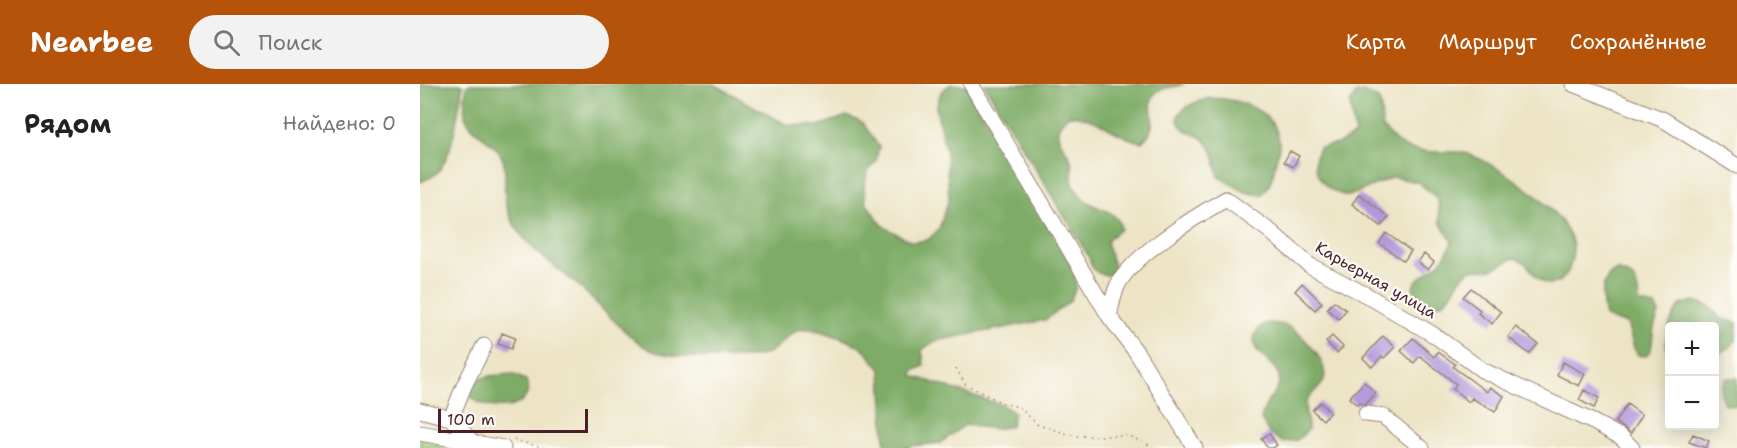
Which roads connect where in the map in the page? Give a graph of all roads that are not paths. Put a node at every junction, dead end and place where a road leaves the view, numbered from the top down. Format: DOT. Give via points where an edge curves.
graph roads {
  1 [pos="972,84"];
  2 [pos="1574,84"];
  3 [pos="1737,166"];
  4 [pos="1109,316"];
  5 [pos="484,346"];
  6 [pos="420,410"];
  7 [pos="1366,414"];
  8 [pos="451,418"];
  9 [pos="420,433"];
  10 [pos="471,441"];
  11 [pos="503,448"];
  12 [pos="1195,448"];
  13 [pos="1422,448"];
  14 [pos="1632,448"];
  1 -- 4 [label="street"];
  2 -- 3 [label="street" via="1664,120"];
  4 -- 12 [label="street" via="1137,353"];
  4 -- 14 [label="street, Карьерная улица" via="1116,287 1138,260 1226,199 1309,265 1434,335 1482,370 1593,422 1621,437"];
  5 -- 8 [label="street"];
  6 -- 8 [label="street"];
  7 -- 13 [label="street" via="1383,416"];
  8 -- 10 [label="street"];
  9 -- 10 [label="street"];
  10 -- 11 [label="street"];
}
